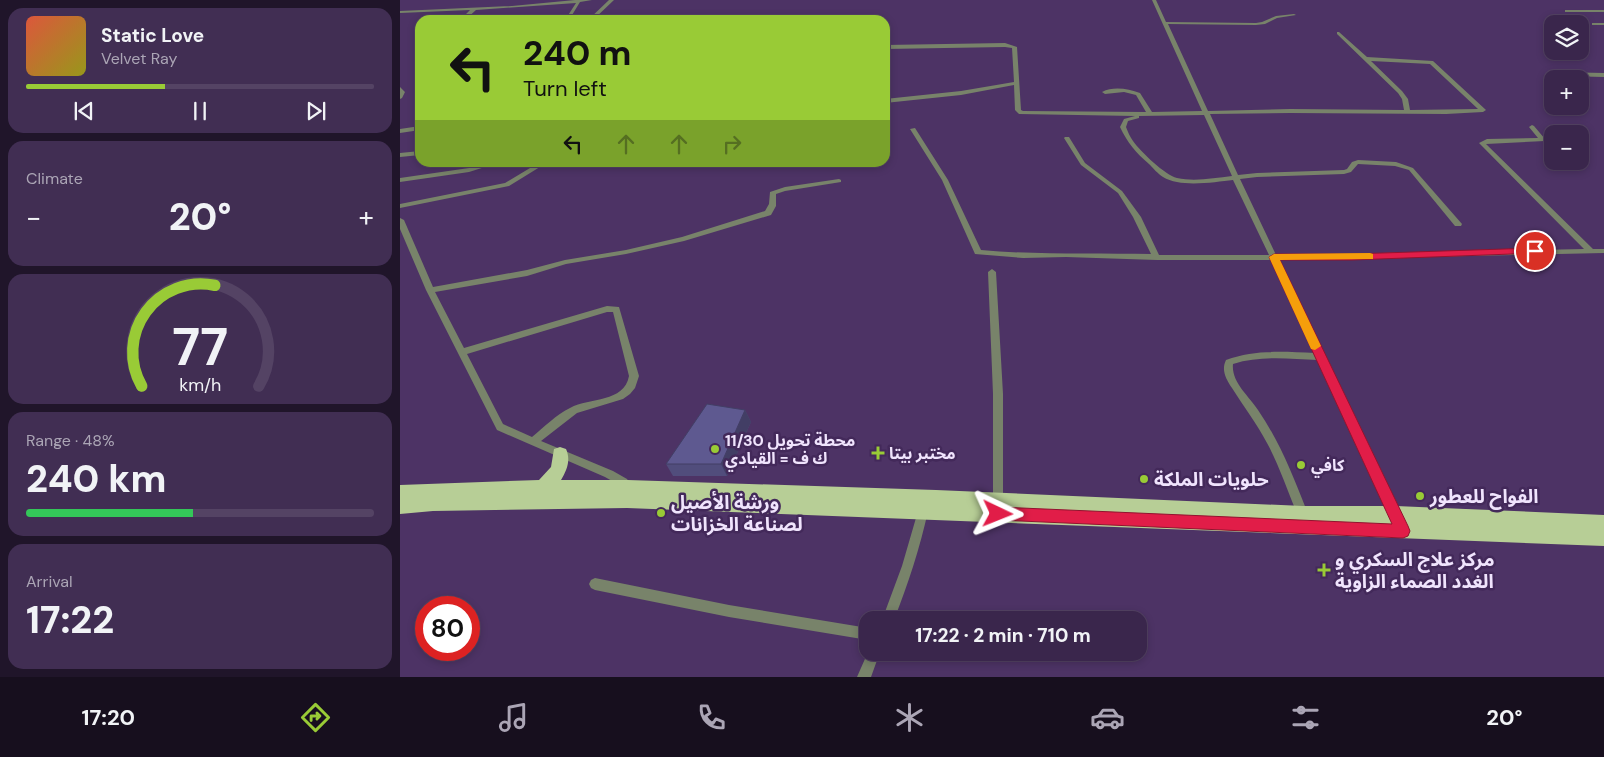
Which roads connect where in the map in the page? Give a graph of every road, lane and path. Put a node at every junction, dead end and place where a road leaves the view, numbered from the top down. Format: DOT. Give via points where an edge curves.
graph roads {
  1 [pos="590,0"];
  2 [pos="612,0"];
  3 [pos="1154,0"];
  4 [pos="579,1"];
  5 [pos="474,9"];
  6 [pos="1567,11"];
  7 [pos="1604,11"];
  8 [pos="400,12"];
  9 [pos="467,15"];
  10 [pos="570,15"];
  11 [pos="596,15"];
  12 [pos="1294,15"];
  13 [pos="1165,23"];
  14 [pos="1594,24"];
  15 [pos="1604,24"];
  16 [pos="1340,33"];
  17 [pos="890,47"];
  18 [pos="1367,59"];
  19 [pos="1589,75"];
  20 [pos="1604,75"];
  21 [pos="1016,83"];
  22 [pos="400,89"];
  23 [pos="1105,92"];
  24 [pos="400,97"];
  25 [pos="890,100"];
  26 [pos="1407,111"];
  27 [pos="1208,113"];
  28 [pos="1150,114"];
  29 [pos="1532,127"];
  30 [pos="415,129"];
  31 [pos="913,129"];
  32 [pos="400,131"];
  33 [pos="1067,138"];
  34 [pos="415,154"];
  35 [pos="400,155"];
  36 [pos="468,167"];
  37 [pos="537,167"];
  38 [pos="1236,177"];
  39 [pos="400,180"];
  40 [pos="839,181"];
  41 [pos="400,206"];
  42 [pos="400,220"];
  43 [pos="1458,224"];
  44 [pos="1590,250"];
  45 [pos="1604,251"];
  46 [pos="1274,257"];
  47 [pos="1156,258"];
  48 [pos="992,272"];
  49 [pos="430,290"];
  50 [pos="463,352"];
  51 [pos="1321,357"];
  52 [pos="533,442"];
  53 [pos="560,454"];
  54 [pos="542,487"];
  55 [pos="400,492"];
  56 [pos="627,494"];
  57 [pos="400,506"];
  58 [pos="998,507"];
  59 [pos="923,511"];
  60 [pos="1303,514"];
  61 [pos="1396,514"];
  62 [pos="1403,531"];
  63 [pos="1602,537"];
  64 [pos="595,584"];
  65 [pos="892,611"];
  66 [pos="859,633"];
  67 [pos="870,661"];
  68 [pos="864,677"];
  1 -- 4 [label="street"];
  2 -- 11 [label="street"];
  3 -- 13 [label="street"];
  4 -- 5 [label="street"];
  4 -- 10 [label="street"];
  5 -- 8 [label="street"];
  5 -- 9 [label="street"];
  6 -- 7 [label="street"];
  12 -- 13 [label="street" via="1256,24"];
  13 -- 27 [label="street"];
  14 -- 15 [label="street"];
  16 -- 18 [label="street"];
  17 -- 21 [label="street" via="1010,46 1015,49"];
  18 -- 26 [label="street" via="1406,99"];
  18 -- 26 [label="street" via="1431,62 1483,110"];
  19 -- 20 [label="street"];
  21 -- 25 [label="street"];
  21 -- 28 [label="street" via="1021,113"];
  22 -- 24 [label="street"];
  23 -- 28 [label="street" via="1124,90 1138,94"];
  26 -- 27 [label="street"];
  27 -- 28 [label="street"];
  27 -- 38 [label="street"];
  27 -- 38 [label="street" via="1141,116 1126,120 1123,127 1130,141 1166,176 1177,180 1204,181"];
  29 -- 44 [label="street" via="1544,140 1482,143"];
  30 -- 32 [label="street"];
  31 -- 47 [label="street" via="944,180 978,252"];
  33 -- 47 [label="street" via="1083,164 1120,192 1137,217"];
  34 -- 35 [label="street"];
  36 -- 39 [label="street"];
  37 -- 41 [label="street" via="507,185"];
  38 -- 43 [label="street" via="1344,172 1358,162 1403,166 1416,174"];
  38 -- 46 [label="street"];
  40 -- 49 [label="street" via="779,189 772,193 772,210 768,213 684,239"];
  42 -- 49 [label="street"];
  44 -- 45 [label="street"];
  44 -- 46 [label="street"];
  46 -- 47 [label="street"];
  46 -- 51 [label="street"];
  48 -- 58 [label="street" via="998,394"];
  49 -- 50 [label="street"];
  50 -- 52 [label="street" via="500,427"];
  50 -- 52 [label="street" via="616,309 634,376 631,389 605,402 574,410"];
  51 -- 60 [label="street" via="1241,357 1228,362 1227,368 1277,449"];
  51 -- 61 [label="street"];
  52 -- 53 [label="street"];
  53 -- 54 [label="highway" via="559,470"];
  53 -- 56 [label="street" via="609,474"];
  54 -- 55 [label="highway"];
  54 -- 56 [label="highway"];
  56 -- 57 [label="highway"];
  56 -- 58 [label="highway"];
  56 -- 59 [label="highway"];
  58 -- 59 [label="highway"];
  58 -- 60 [label="highway"];
  58 -- 62 [label="highway"];
  59 -- 65 [label="street" via="906,577"];
  60 -- 61 [label="highway"];
  61 -- 62 [label="street"];
  61 -- 63 [label="highway"];
  62 -- 63 [label="highway"];
  64 -- 66 [label="street"];
  67 -- 68 [label="street"];
}
